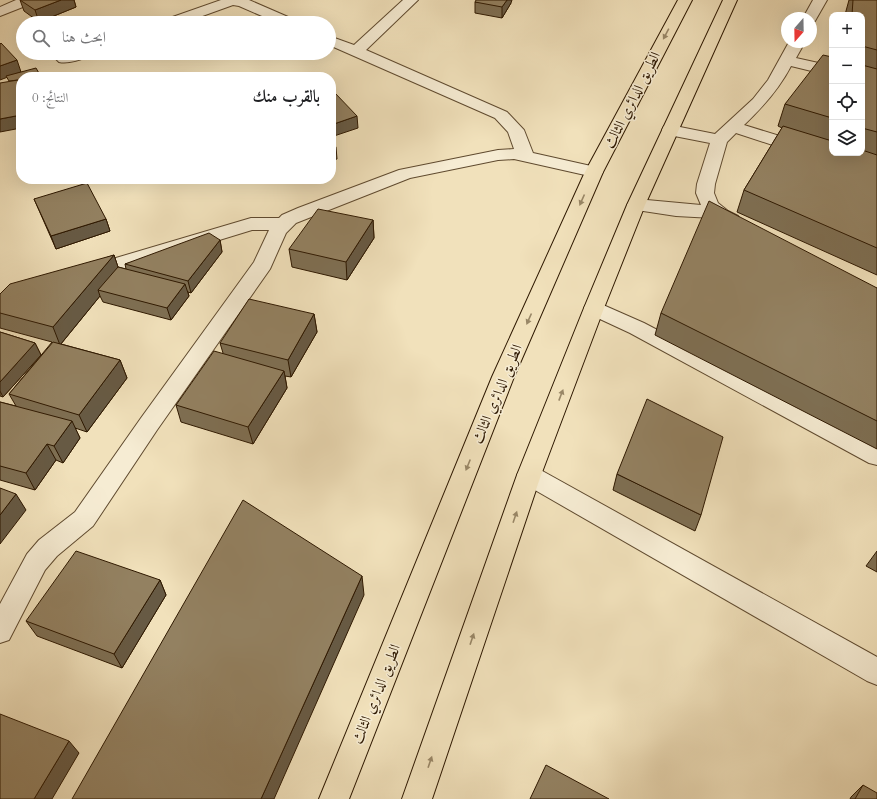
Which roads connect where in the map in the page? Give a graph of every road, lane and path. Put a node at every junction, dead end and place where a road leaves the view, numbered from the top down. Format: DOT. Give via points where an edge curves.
graph roads {
  1 [pos="28,0"];
  2 [pos="411,0"];
  3 [pos="685,0"];
  4 [pos="730,0"];
  5 [pos="820,0"];
  6 [pos="0,12"];
  7 [pos="813,12"];
  8 [pos="189,16"];
  9 [pos="274,16"];
  10 [pos="336,43"];
  11 [pos="794,48"];
  12 [pos="356,51"];
  13 [pos="787,60"];
  14 [pos="829,70"];
  15 [pos="733,127"];
  16 [pos="670,130"];
  17 [pos="720,140"];
  18 [pos="816,152"];
  19 [pos="525,156"];
  20 [pos="594,172"];
  21 [pos="636,205"];
  22 [pos="716,212"];
  23 [pos="251,224"];
  24 [pos="282,224"];
  25 [pos="750,228"];
  26 [pos="268,255"];
  27 [pos="68,279"];
  28 [pos="594,308"];
  29 [pos="877,456"];
  30 [pos="530,475"];
  31 [pos="0,631"];
  32 [pos="877,672"];
  33 [pos="334,799"];
  34 [pos="417,799"];
  1 -- 6 [label="street"];
  2 -- 12 [label="street"];
  3 -- 20 [label="highway, الطريق الدائري الثالث, one-way"];
  4 -- 16 [label="highway"];
  5 -- 7 [label="street"];
  8 -- 9 [label="street" via="232,1 242,2"];
  10 -- 12 [label="street"];
  11 -- 13 [label="street"];
  12 -- 19 [label="street" via="501,115 516,130"];
  13 -- 14 [label="street"];
  13 -- 15 [label="street" via="759,102"];
  15 -- 17 [label="street"];
  15 -- 18 [label="street"];
  16 -- 17 [label="street"];
  16 -- 21 [label="highway"];
  17 -- 22 [label="street" via="706,184 706,199"];
  19 -- 20 [label="street"];
  19 -- 24 [label="street" via="498,155 405,174 304,212"];
  20 -- 33 [label="highway, الطريق الدائري الثالث, one-way" via="503,376"];
  21 -- 22 [label="street"];
  21 -- 28 [label="highway"];
  22 -- 25 [label="street"];
  23 -- 24 [label="street"];
  23 -- 26 [label="street"];
  23 -- 27 [label="street"];
  24 -- 26 [label="street"];
  26 -- 31 [label="street" via="84,519 48,548 36,562"];
  28 -- 29 [label="street" via="637,328"];
  30 -- 28 [label="highway, one-way"];
  30 -- 32 [label="street"];
  34 -- 30 [label="highway, one-way"];
}
